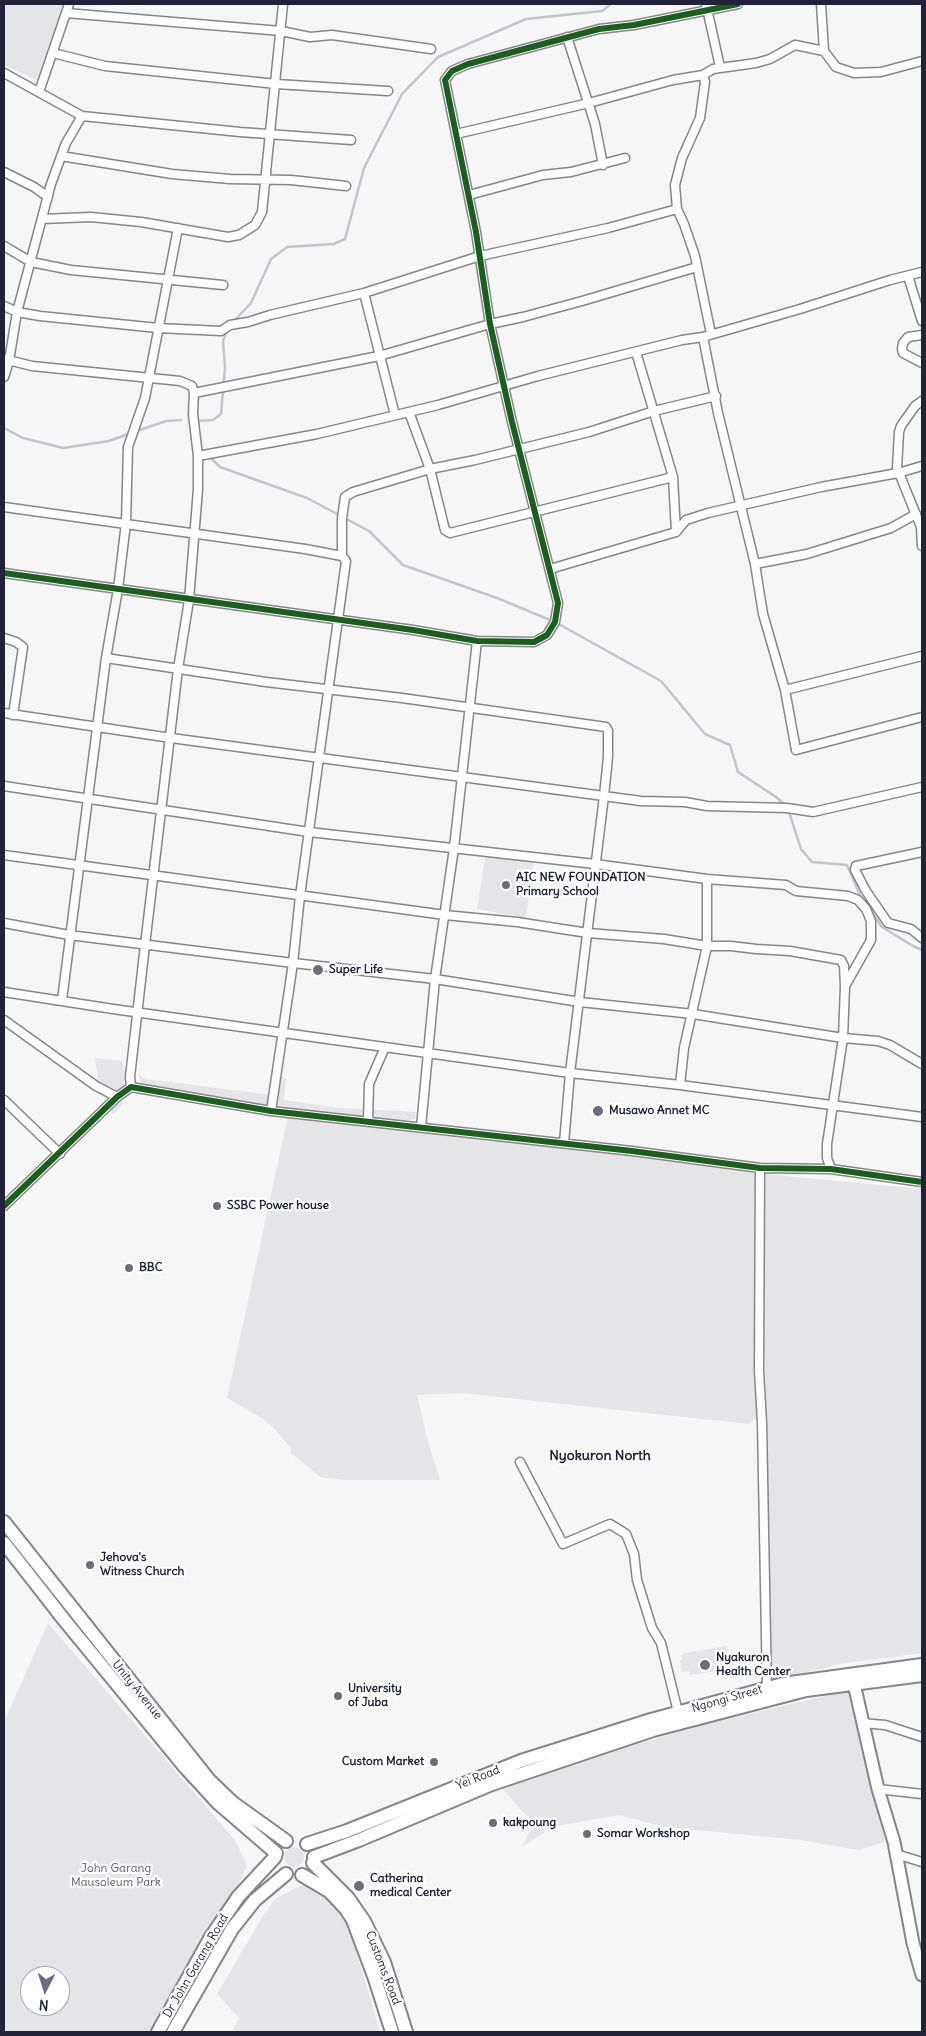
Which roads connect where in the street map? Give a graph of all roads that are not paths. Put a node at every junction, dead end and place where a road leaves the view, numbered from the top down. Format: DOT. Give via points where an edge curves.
graph roads {
  1 [pos="69,4"];
  2 [pos="283,4"];
  3 [pos="738,4"];
  4 [pos="821,4"];
  5 [pos="707,7"];
  6 [pos="66,13"];
  7 [pos="281,31"];
  8 [pos="567,37"];
  9 [pos="431,50"];
  10 [pos="824,51"];
  11 [pos="53,53"];
  12 [pos="922,61"];
  13 [pos="720,68"];
  14 [pos="4,73"];
  15 [pos="703,75"];
  16 [pos="276,84"];
  17 [pos="388,91"];
  18 [pos="40,92"];
  19 [pos="589,103"];
  20 [pos="82,116"];
  21 [pos="272,134"];
  22 [pos="456,134"];
  23 [pos="351,140"];
  24 [pos="61,156"];
  25 [pos="625,158"];
  26 [pos="603,165"];
  27 [pos="4,172"];
  28 [pos="266,180"];
  29 [pos="346,186"];
  30 [pos="469,195"];
  31 [pos="48,196"];
  32 [pos="677,209"];
  33 [pos="42,219"];
  34 [pos="178,228"];
  35 [pos="4,246"];
  36 [pos="480,256"];
  37 [pos="31,262"];
  38 [pos="697,267"];
  39 [pos="922,272"];
  40 [pos="908,276"];
  41 [pos="167,281"];
  42 [pos="223,285"];
  43 [pos="364,293"];
  44 [pos="4,306"];
  45 [pos="17,312"];
  46 [pos="922,321"];
  47 [pos="490,324"];
  48 [pos="158,328"];
  49 [pos="711,334"];
  50 [pos="922,335"];
  51 [pos="703,337"];
  52 [pos="636,352"];
  53 [pos="379,356"];
  54 [pos="6,360"];
  55 [pos="922,363"];
  56 [pos="4,377"];
  57 [pos="149,377"];
  58 [pos="504,386"];
  59 [pos="194,393"];
  60 [pos="716,396"];
  61 [pos="922,401"];
  62 [pos="654,410"];
  63 [pos="409,412"];
  64 [pos="395,415"];
  65 [pos="519,449"];
  66 [pos="198,456"];
  67 [pos="922,466"];
  68 [pos="430,468"];
  69 [pos="898,473"];
  70 [pos="672,477"];
  71 [pos="742,505"];
  72 [pos="4,507"];
  73 [pos="534,511"];
  74 [pos="916,514"];
  75 [pos="126,524"];
  76 [pos="922,527"];
  77 [pos="676,532"];
  78 [pos="194,533"];
  79 [pos="922,546"];
  80 [pos="342,556"];
  81 [pos="755,564"];
  82 [pos="550,569"];
  83 [pos="4,573"];
  84 [pos="118,589"];
  85 [pos="189,600"];
  86 [pos="338,620"];
  87 [pos="4,638"];
  88 [pos="477,641"];
  89 [pos="922,656"];
  90 [pos="106,658"];
  91 [pos="178,669"];
  92 [pos="329,689"];
  93 [pos="785,690"];
  94 [pos="470,708"];
  95 [pos="4,713"];
  96 [pos="13,715"];
  97 [pos="922,717"];
  98 [pos="98,727"];
  99 [pos="171,738"];
  100 [pos="320,758"];
  101 [pos="461,777"];
  102 [pos="4,786"];
  103 [pos="922,787"];
  104 [pos="604,796"];
  105 [pos="89,798"];
  106 [pos="161,810"];
  107 [pos="310,832"];
  108 [pos="454,848"];
  109 [pos="922,852"];
  110 [pos="4,855"];
  111 [pos="78,864"];
  112 [pos="595,864"];
  113 [pos="153,876"];
  114 [pos="708,879"];
  115 [pos="300,896"];
  116 [pos="445,915"];
  117 [pos="4,923"];
  118 [pos="588,933"];
  119 [pos="69,935"];
  120 [pos="922,938"];
  121 [pos="144,945"];
  122 [pos="707,946"];
  123 [pos="292,963"];
  124 [pos="435,979"];
  125 [pos="845,986"];
  126 [pos="4,992"];
  127 [pos="62,1000"];
  128 [pos="580,1002"];
  129 [pos="137,1012"];
  130 [pos="693,1014"];
  131 [pos="4,1020"];
  132 [pos="281,1033"];
  133 [pos="843,1038"];
  134 [pos="385,1047"];
  135 [pos="427,1053"];
  136 [pos="922,1064"];
  137 [pos="570,1073"];
  138 [pos="680,1084"];
  139 [pos="131,1087"];
  140 [pos="117,1097"];
  141 [pos="4,1100"];
  142 [pos="833,1105"];
  143 [pos="271,1111"];
  144 [pos="922,1117"];
  145 [pos="368,1122"];
  146 [pos="421,1127"];
  147 [pos="564,1143"];
  148 [pos="60,1154"];
  149 [pos="760,1168"];
  150 [pos="831,1169"];
  151 [pos="922,1182"];
  152 [pos="4,1206"];
  153 [pos="520,1462"];
  154 [pos="4,1522"];
  155 [pos="4,1543"];
  156 [pos="922,1665"];
  157 [pos="922,1675"];
  158 [pos="853,1678"];
  159 [pos="768,1694"];
  160 [pos="680,1718"];
  161 [pos="862,1723"];
  162 [pos="652,1725"];
  163 [pos="922,1737"];
  164 [pos="878,1789"];
  165 [pos="922,1794"];
  166 [pos="286,1841"];
  167 [pos="307,1844"];
  168 [pos="896,1854"];
  169 [pos="276,1855"];
  170 [pos="313,1860"];
  171 [pos="922,1862"];
  172 [pos="286,1874"];
  173 [pos="302,1875"];
  174 [pos="917,1943"];
  175 [pos="922,1975"];
  176 [pos="158,2032"];
  177 [pos="172,2032"];
  178 [pos="392,2032"];
  179 [pos="406,2032"];
  1 -- 6 [label="street"];
  2 -- 7 [label="street"];
  3 -- 5 [label="street"];
  4 -- 10 [label="street"];
  5 -- 8 [label="street"];
  5 -- 13 [label="street"];
  6 -- 7 [label="street"];
  6 -- 11 [label="street"];
  7 -- 9 [label="street"];
  7 -- 16 [label="street"];
  8 -- 19 [label="street"];
  8 -- 22 [label="street" via="468,64 447,75 446,89"];
  10 -- 12 [label="street" via="836,67 854,73 882,72"];
  10 -- 13 [label="street" via="795,45 770,59"];
  11 -- 16 [label="street" via="105,66"];
  11 -- 18 [label="street"];
  13 -- 15 [label="street"];
  14 -- 18 [label="street"];
  15 -- 19 [label="street"];
  15 -- 32 [label="street" via="700,118 682,158 675,185"];
  16 -- 17 [label="street"];
  16 -- 21 [label="street"];
  18 -- 20 [label="street"];
  19 -- 22 [label="street"];
  19 -- 26 [label="street"];
  20 -- 21 [label="street"];
  20 -- 24 [label="street"];
  21 -- 23 [label="street"];
  21 -- 28 [label="street"];
  22 -- 30 [label="street"];
  24 -- 28 [label="street" via="172,174"];
  24 -- 31 [label="street"];
  25 -- 26 [label="street"];
  26 -- 30 [label="street" via="543,174"];
  27 -- 31 [label="street"];
  28 -- 29 [label="street"];
  28 -- 34 [label="street" via="262,212 249,230 228,237"];
  30 -- 36 [label="street"];
  31 -- 33 [label="street"];
  32 -- 36 [label="street"];
  32 -- 38 [label="street"];
  33 -- 34 [label="street" via="91,217"];
  33 -- 37 [label="street"];
  34 -- 41 [label="street"];
  35 -- 37 [label="street"];
  36 -- 43 [label="street"];
  36 -- 47 [label="street"];
  37 -- 41 [label="street"];
  37 -- 45 [label="street"];
  38 -- 47 [label="street" via="573,304"];
  38 -- 49 [label="street"];
  39 -- 40 [label="street"];
  40 -- 46 [label="street"];
  40 -- 49 [label="street"];
  41 -- 42 [label="street"];
  41 -- 48 [label="street"];
  43 -- 48 [label="street" via="230,325 221,331"];
  43 -- 53 [label="street"];
  44 -- 45 [label="street"];
  45 -- 48 [label="street"];
  45 -- 54 [label="street"];
  47 -- 53 [label="street"];
  47 -- 58 [label="street"];
  48 -- 57 [label="street"];
  49 -- 51 [label="street"];
  50 -- 55 [label="street" via="908,337 902,349 903,353"];
  51 -- 52 [label="street"];
  51 -- 60 [label="street"];
  52 -- 58 [label="street"];
  52 -- 62 [label="street"];
  53 -- 59 [label="street"];
  53 -- 64 [label="street"];
  54 -- 56 [label="street"];
  54 -- 57 [label="street" via="32,366"];
  57 -- 59 [label="street" via="186,382"];
  57 -- 75 [label="street" via="128,447"];
  58 -- 63 [label="street"];
  58 -- 65 [label="street"];
  59 -- 66 [label="street"];
  60 -- 62 [label="street"];
  60 -- 71 [label="street"];
  61 -- 69 [label="street" via="899,432"];
  62 -- 65 [label="street" via="589,432"];
  62 -- 70 [label="street"];
  63 -- 64 [label="street"];
  63 -- 68 [label="street"];
  64 -- 66 [label="street" via="317,434"];
  65 -- 68 [label="street"];
  65 -- 73 [label="street"];
  66 -- 78 [label="street"];
  67 -- 69 [label="street"];
  68 -- 73 [label="street" via="447,532"];
  68 -- 80 [label="street" via="345,497"];
  69 -- 71 [label="street"];
  69 -- 74 [label="street"];
  70 -- 73 [label="street"];
  70 -- 77 [label="street"];
  71 -- 77 [label="street" via="686,520"];
  71 -- 81 [label="street"];
  72 -- 75 [label="street"];
  73 -- 82 [label="street"];
  74 -- 76 [label="street"];
  74 -- 81 [label="street" via="891,528 807,554"];
  75 -- 78 [label="street"];
  75 -- 84 [label="street"];
  76 -- 79 [label="street"];
  77 -- 82 [label="street"];
  78 -- 80 [label="street"];
  78 -- 85 [label="street"];
  80 -- 86 [label="street" via="346,561 346,571"];
  81 -- 93 [label="street" via="763,614"];
  82 -- 88 [label="street" via="558,603 555,622 546,636 534,642"];
  83 -- 84 [label="street"];
  84 -- 85 [label="street"];
  84 -- 90 [label="street"];
  85 -- 86 [label="street"];
  85 -- 91 [label="street"];
  86 -- 88 [label="street"];
  86 -- 92 [label="street"];
  87 -- 96 [label="street" via="23,647"];
  88 -- 94 [label="street"];
  89 -- 93 [label="street"];
  90 -- 91 [label="street"];
  90 -- 98 [label="street"];
  91 -- 92 [label="street"];
  91 -- 99 [label="street"];
  92 -- 94 [label="street"];
  92 -- 100 [label="street"];
  93 -- 97 [label="street" via="796,750"];
  94 -- 101 [label="street"];
  94 -- 104 [label="street" via="606,727 608,757"];
  95 -- 96 [label="street"];
  96 -- 98 [label="street"];
  98 -- 99 [label="street"];
  98 -- 105 [label="street"];
  99 -- 100 [label="street"];
  99 -- 106 [label="street"];
  100 -- 101 [label="street"];
  100 -- 107 [label="street"];
  101 -- 104 [label="street"];
  101 -- 108 [label="street"];
  102 -- 105 [label="street"];
  103 -- 104 [label="street" via="813,812"];
  104 -- 112 [label="street"];
  105 -- 106 [label="street"];
  105 -- 111 [label="street"];
  106 -- 107 [label="street"];
  106 -- 113 [label="street"];
  107 -- 108 [label="street"];
  107 -- 115 [label="street"];
  108 -- 112 [label="street"];
  108 -- 116 [label="street"];
  109 -- 120 [label="street" via="856,866 854,870 888,923 910,929"];
  110 -- 111 [label="street"];
  111 -- 113 [label="street"];
  111 -- 119 [label="street"];
  112 -- 114 [label="street"];
  112 -- 118 [label="street"];
  113 -- 115 [label="street"];
  113 -- 121 [label="street"];
  114 -- 122 [label="street"];
  114 -- 125 [label="street" via="786,885 796,891 848,896 858,900 871,921 871,940"];
  115 -- 116 [label="street"];
  115 -- 123 [label="street"];
  116 -- 118 [label="street"];
  116 -- 124 [label="street"];
  117 -- 119 [label="street"];
  118 -- 122 [label="street"];
  118 -- 128 [label="street"];
  119 -- 121 [label="street"];
  119 -- 127 [label="street"];
  121 -- 123 [label="street"];
  121 -- 129 [label="street"];
  122 -- 125 [label="street" via="790,951 835,958 844,966"];
  122 -- 130 [label="street"];
  123 -- 124 [label="street"];
  123 -- 132 [label="street"];
  124 -- 128 [label="street"];
  124 -- 135 [label="street"];
  125 -- 133 [label="street"];
  126 -- 127 [label="street"];
  127 -- 129 [label="street"];
  128 -- 130 [label="street"];
  128 -- 137 [label="street"];
  129 -- 132 [label="street"];
  129 -- 139 [label="street"];
  130 -- 133 [label="street"];
  130 -- 138 [label="street" via="684,1048"];
  131 -- 140 [label="street" via="96,1086"];
  132 -- 134 [label="street"];
  132 -- 143 [label="street"];
  133 -- 136 [label="street" via="884,1043"];
  133 -- 142 [label="street"];
  134 -- 135 [label="street"];
  134 -- 145 [label="street" via="369,1084"];
  135 -- 137 [label="street"];
  135 -- 146 [label="street"];
  137 -- 138 [label="street"];
  137 -- 147 [label="street"];
  138 -- 142 [label="street"];
  139 -- 140 [label="street"];
  139 -- 143 [label="street"];
  140 -- 148 [label="street"];
  141 -- 148 [label="street"];
  142 -- 144 [label="street"];
  142 -- 150 [label="street" via="827,1144"];
  143 -- 145 [label="street"];
  145 -- 146 [label="street"];
  146 -- 147 [label="street"];
  147 -- 149 [label="street"];
  148 -- 152 [label="street"];
  149 -- 150 [label="street"];
  149 -- 159 [label="street" via="759,1370"];
  150 -- 151 [label="street"];
  153 -- 160 [label="street" via="563,1544 610,1524 626,1534"];
  154 -- 166 [label="main road, Unity Avenue" via="209,1780 233,1803"];
  155 -- 169 [label="main road, Unity Avenue" via="184,1766 225,1810"];
  156 -- 158 [label="main road, Ngongi Street"];
  157 -- 158 [label="main road, Ngongi Street"];
  158 -- 159 [label="main road, Ngongi Street" via="806,1690"];
  158 -- 161 [label="street"];
  159 -- 160 [label="main road, Ngongi Street"];
  160 -- 162 [label="main road, Ngongi Street"];
  161 -- 163 [label="street" via="885,1725"];
  161 -- 164 [label="street"];
  162 -- 167 [label="main road, Yei Road" via="521,1761"];
  162 -- 170 [label="main road, Yei Road" via="492,1784"];
  164 -- 165 [label="street"];
  164 -- 168 [label="street"];
  166 -- 167 [label="main road" via="297,1839"];
  166 -- 169 [label="main road"];
  167 -- 170 [label="main road" via="312,1849"];
  168 -- 171 [label="street"];
  168 -- 174 [label="street"];
  169 -- 172 [label="main road" via="278,1867"];
  169 -- 176 [label="main road, Dr John Garang Road" via="222,1920"];
  170 -- 173 [label="main road" via="311,1868"];
  170 -- 179 [label="main road, Customs Road" via="364,1921 384,1962"];
  172 -- 173 [label="main road"];
  172 -- 177 [label="main road, Dr John Garang Road" via="255,1900 237,1922"];
  173 -- 178 [label="main road, Customs Road" via="329,1891 353,1920"];
  174 -- 175 [label="street"];
}
